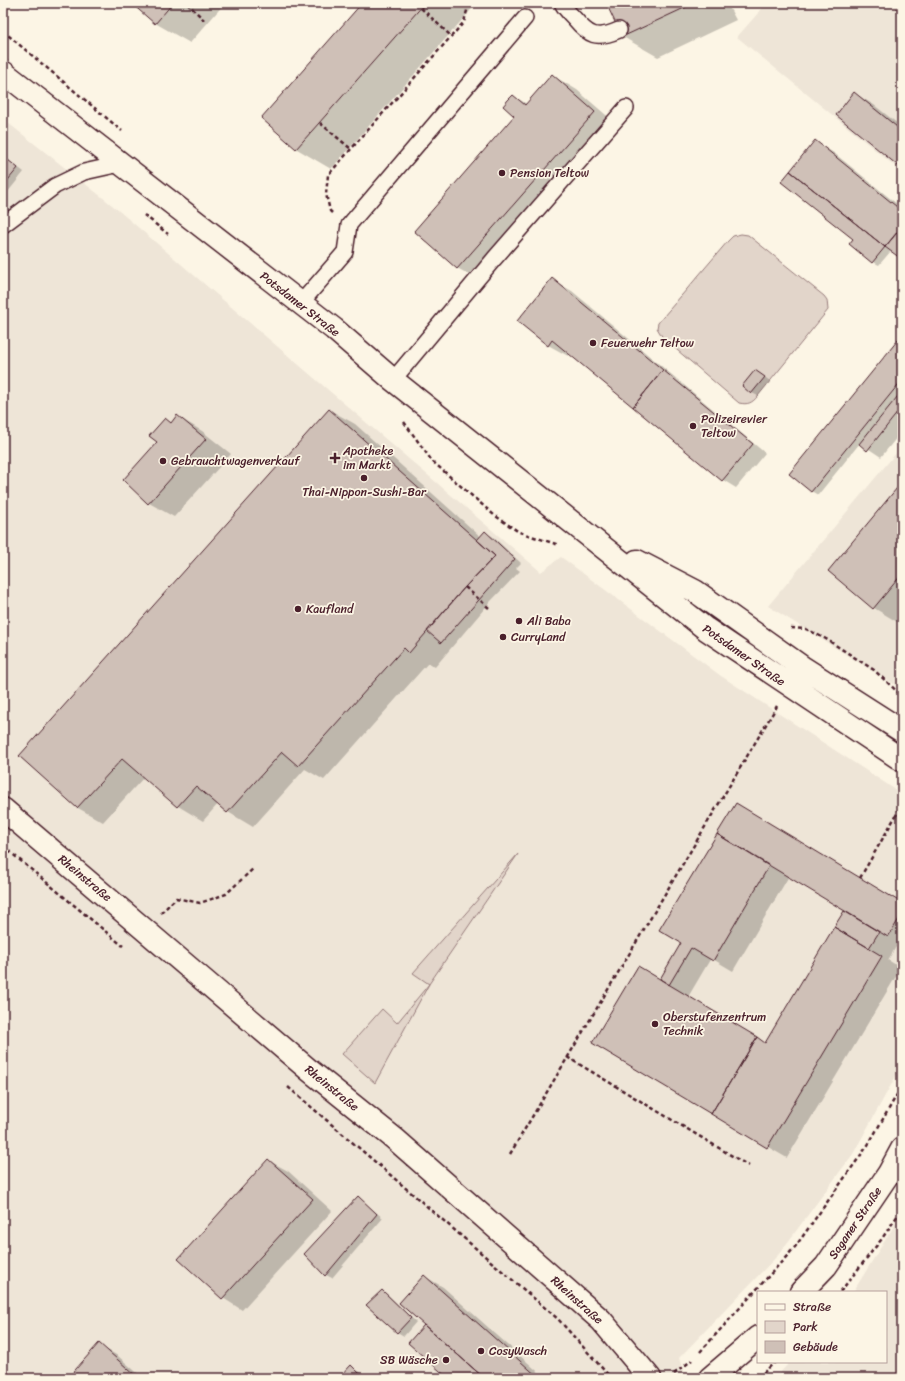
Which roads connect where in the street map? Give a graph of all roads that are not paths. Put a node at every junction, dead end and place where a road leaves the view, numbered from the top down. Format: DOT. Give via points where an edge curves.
graph roads {
  1 [pos="562,3"];
  2 [pos="525,18"];
  3 [pos="619,30"];
  4 [pos="3,72"];
  5 [pos="626,108"];
  6 [pos="120,164"];
  7 [pos="3,225"];
  8 [pos="300,304"];
  9 [pos="393,380"];
  10 [pos="595,539"];
  11 [pos="902,731"];
  12 [pos="902,760"];
  13 [pos="3,809"];
  14 [pos="902,1149"];
  15 [pos="802,1291"];
  16 [pos="757,1338"];
  17 [pos="650,1378"];
  18 [pos="710,1378"];
  1 -- 3 [label="lane" via="584,30 596,36 605,36"];
  2 -- 8 [label="lane" via="349,225 345,252"];
  4 -- 6 [label="street, Potsdamer Straße"];
  5 -- 9 [label="lane" via="494,259"];
  6 -- 7 [label="lane" via="84,172 55,186"];
  6 -- 8 [label="street, Potsdamer Straße"];
  8 -- 9 [label="street, Potsdamer Straße" via="334,329"];
  9 -- 10 [label="street, Potsdamer Straße"];
  10 -- 11 [label="street, Potsdamer Straße" via="695,591 802,667"];
  10 -- 12 [label="street, Potsdamer Straße" via="706,629"];
  13 -- 17 [label="street, Rheinstraße" via="309,1070 395,1139 601,1320"];
  14 -- 15 [label="street, Saganer Straße" via="889,1173 826,1266"];
  16 -- 18 [label="street"];
}
